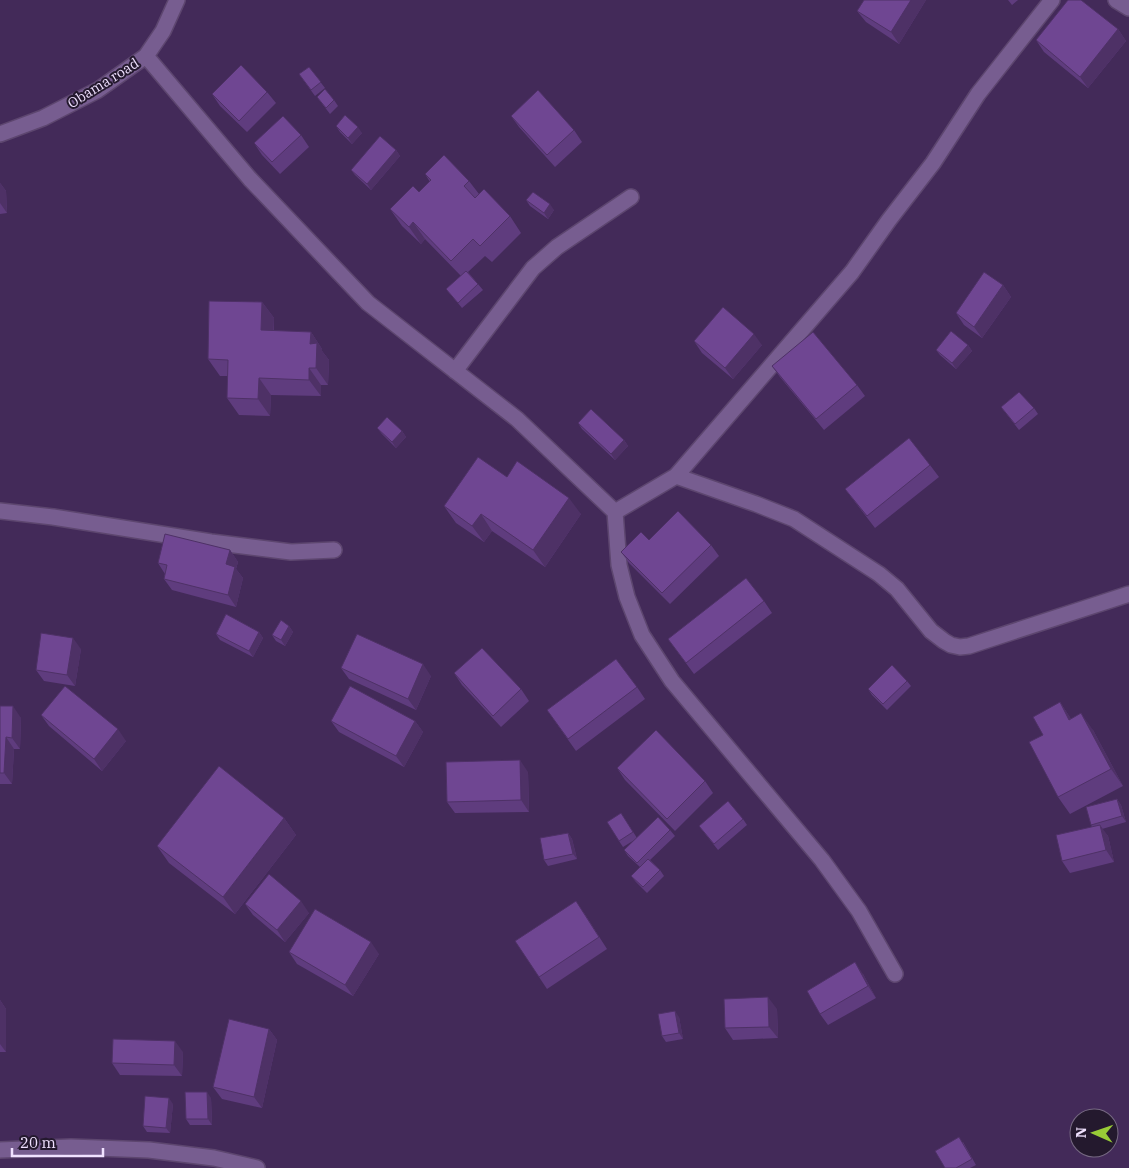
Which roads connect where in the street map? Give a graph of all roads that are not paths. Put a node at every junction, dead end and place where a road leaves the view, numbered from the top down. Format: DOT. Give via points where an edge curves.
graph roads {
  1 [pos="177,0"];
  2 [pos="1052,0"];
  3 [pos="1116,0"];
  4 [pos="1129,8"];
  5 [pos="146,56"];
  6 [pos="0,134"];
  7 [pos="631,197"];
  8 [pos="455,371"];
  9 [pos="676,476"];
  10 [pos="0,511"];
  11 [pos="615,512"];
  12 [pos="334,550"];
  13 [pos="1129,594"];
  14 [pos="895,974"];
  15 [pos="0,1150"];
  16 [pos="258,1168"];
  1 -- 5 [label="street, Obama road" via="163,32"];
  2 -- 9 [label="street" via="978,94 933,163 852,272"];
  3 -- 4 [label="street"];
  5 -- 6 [label="street, Obama road" via="98,90 43,118"];
  5 -- 8 [label="street" via="250,179 368,303"];
  7 -- 8 [label="street" via="557,247 533,268"];
  8 -- 11 [label="street" via="517,419"];
  9 -- 11 [label="street"];
  9 -- 13 [label="street" via="794,519 879,574 897,589 931,631 951,645 970,646"];
  10 -- 12 [label="street" via="291,552"];
  11 -- 14 [label="street" via="619,565 642,635 672,681 822,860 859,911"];
  15 -- 16 [label="street" via="71,1147 148,1150 214,1158"];
}
